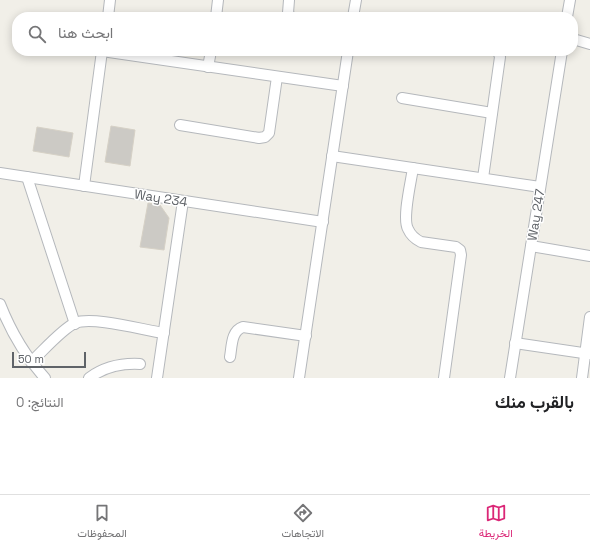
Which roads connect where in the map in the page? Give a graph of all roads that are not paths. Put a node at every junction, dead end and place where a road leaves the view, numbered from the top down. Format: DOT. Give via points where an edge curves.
graph roads {
  1 [pos="110,0"];
  2 [pos="218,0"];
  3 [pos="289,0"];
  4 [pos="356,0"];
  5 [pos="570,0"];
  6 [pos="109,12"];
  7 [pos="217,12"];
  8 [pos="288,12"];
  9 [pos="354,12"];
  10 [pos="568,12"];
  11 [pos="578,40"];
  12 [pos="590,44"];
  13 [pos="101,56"];
  14 [pos="135,56"];
  15 [pos="210,56"];
  16 [pos="347,56"];
  17 [pos="500,56"];
  18 [pos="561,56"];
  19 [pos="208,67"];
  20 [pos="277,76"];
  21 [pos="343,86"];
  22 [pos="402,98"];
  23 [pos="492,112"];
  24 [pos="180,125"];
  25 [pos="332,156"];
  26 [pos="413,168"];
  27 [pos="0,173"];
  28 [pos="27,178"];
  29 [pos="483,178"];
  30 [pos="84,186"];
  31 [pos="540,187"];
  32 [pos="183,201"];
  33 [pos="322,222"];
  34 [pos="531,246"];
  35 [pos="590,256"];
  36 [pos="0,304"];
  37 [pos="590,317"];
  38 [pos="75,324"];
  39 [pos="164,333"];
  40 [pos="306,336"];
  41 [pos="516,343"];
  42 [pos="587,354"];
  43 [pos="230,357"];
  44 [pos="31,362"];
  45 [pos="140,364"];
  46 [pos="45,378"];
  47 [pos="89,378"];
  48 [pos="157,378"];
  49 [pos="299,378"];
  50 [pos="444,378"];
  51 [pos="510,378"];
  52 [pos="582,378"];
  1 -- 6 [label="street"];
  2 -- 7 [label="street"];
  3 -- 8 [label="street"];
  4 -- 9 [label="street"];
  5 -- 10 [label="street"];
  11 -- 12 [label="street"];
  13 -- 30 [label="street"];
  14 -- 19 [label="street"];
  15 -- 19 [label="street"];
  16 -- 21 [label="street"];
  17 -- 23 [label="street"];
  18 -- 31 [label="street, Way 247"];
  19 -- 20 [label="street"];
  20 -- 21 [label="street"];
  20 -- 24 [label="street" via="269,133 265,137"];
  21 -- 25 [label="street"];
  22 -- 23 [label="street"];
  23 -- 29 [label="street"];
  25 -- 26 [label="street"];
  25 -- 33 [label="street"];
  26 -- 29 [label="street"];
  26 -- 50 [label="street" via="406,220 408,229 421,242 456,247 461,255"];
  27 -- 28 [label="street, Way 234"];
  28 -- 30 [label="street, Way 234"];
  28 -- 38 [label="street"];
  29 -- 31 [label="street"];
  30 -- 32 [label="street, Way 234"];
  31 -- 34 [label="street, Way 247"];
  32 -- 33 [label="street, Way 234"];
  32 -- 39 [label="street"];
  33 -- 40 [label="street"];
  34 -- 35 [label="street"];
  34 -- 41 [label="street, Way 247"];
  36 -- 44 [label="street" via="11,331"];
  37 -- 42 [label="street"];
  38 -- 39 [label="street" via="92,321"];
  38 -- 44 [label="street"];
  39 -- 48 [label="street"];
  40 -- 43 [label="street" via="239,328 234,333"];
  40 -- 49 [label="street"];
  41 -- 42 [label="street"];
  41 -- 51 [label="street, Way 247"];
  42 -- 52 [label="street"];
  44 -- 46 [label="street"];
  45 -- 47 [label="street" via="114,366"];
}
